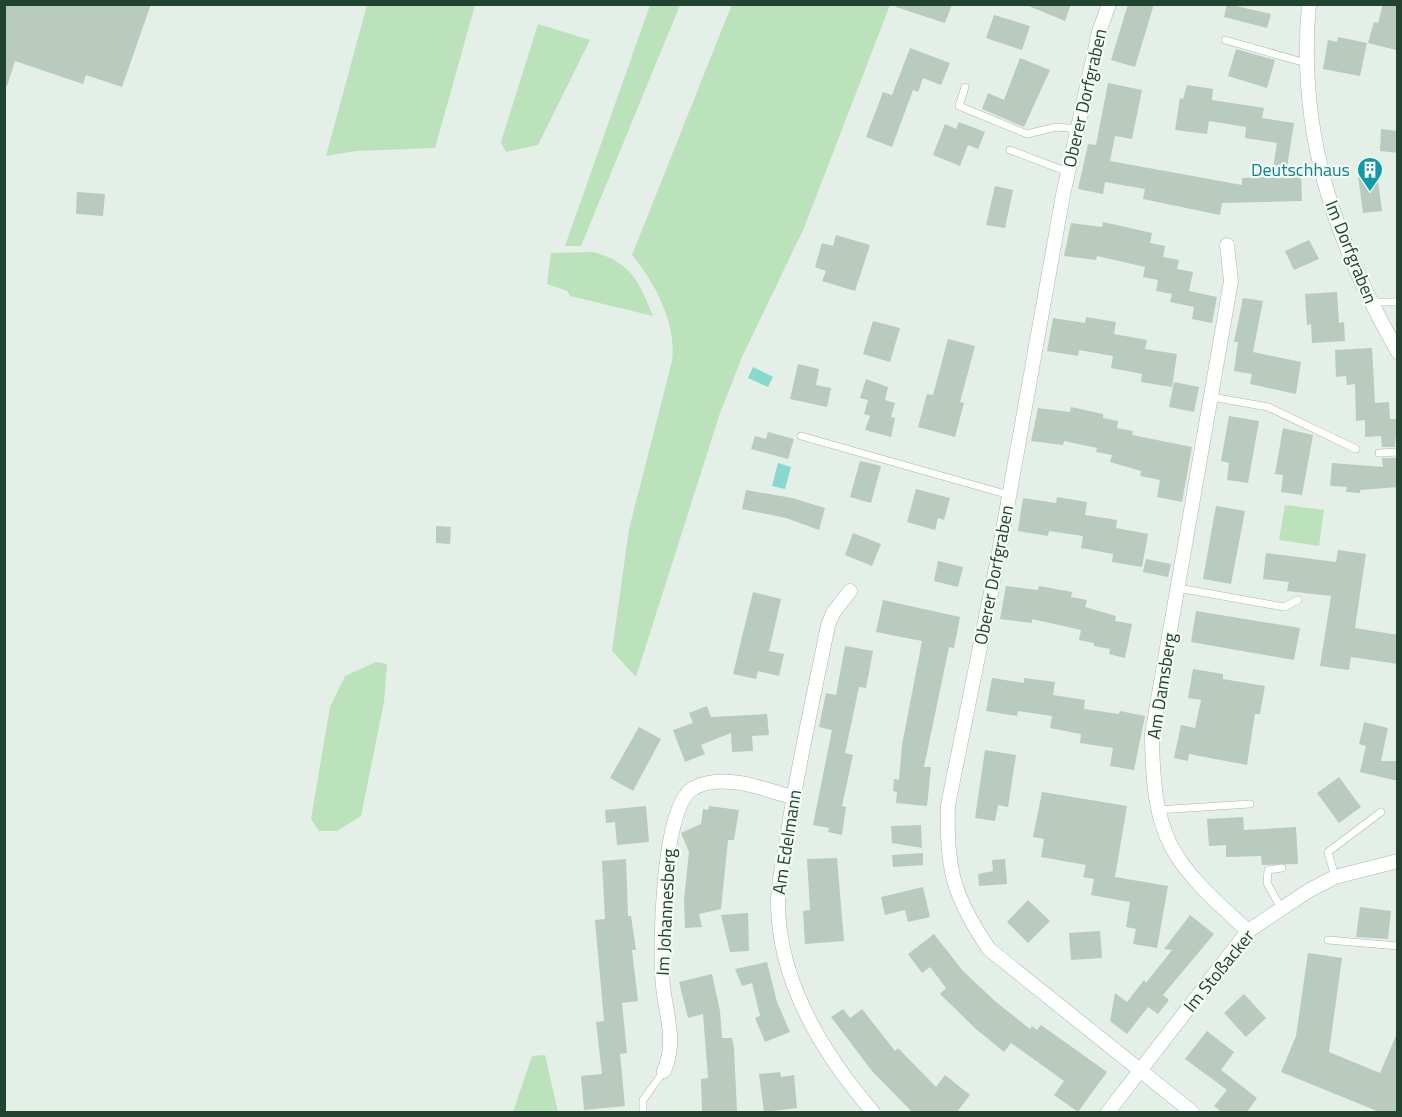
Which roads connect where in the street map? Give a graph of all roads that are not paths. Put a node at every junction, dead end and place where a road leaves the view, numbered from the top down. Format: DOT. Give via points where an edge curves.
graph roads {
  1 [pos="1109,4"];
  2 [pos="1309,4"];
  3 [pos="1225,40"];
  4 [pos="1306,63"];
  5 [pos="965,87"];
  6 [pos="1077,129"];
  7 [pos="1010,150"];
  8 [pos="1068,172"];
  9 [pos="1227,245"];
  10 [pos="1369,302"];
  11 [pos="1398,302"];
  12 [pos="1392,332"];
  13 [pos="1398,352"];
  14 [pos="1212,397"];
  15 [pos="801,436"];
  16 [pos="1356,448"];
  17 [pos="1398,452"];
  18 [pos="1379,453"];
  19 [pos="1009,495"];
  20 [pos="1178,588"];
  21 [pos="850,591"];
  22 [pos="1298,600"];
  23 [pos="793,797"];
  24 [pos="1250,804"];
  25 [pos="1157,810"];
  26 [pos="1381,812"];
  27 [pos="1398,861"];
  28 [pos="1282,868"];
  29 [pos="1335,877"];
  30 [pos="1281,908"];
  31 [pos="1248,931"];
  32 [pos="1328,940"];
  33 [pos="1398,946"];
  34 [pos="1141,1069"];
  35 [pos="664,1071"];
  36 [pos="643,1113"];
  37 [pos="873,1113"];
  38 [pos="1108,1113"];
  39 [pos="1192,1113"];
  1 -- 6 [label="street, Oberer Dorfgraben"];
  2 -- 4 [label="street, Im Dorfgraben"];
  3 -- 4 [label="lane"];
  4 -- 10 [label="street, Im Dorfgraben" via="1311,129 1320,169 1335,220"];
  5 -- 6 [label="lane" via="959,106 1027,134 1056,127"];
  6 -- 8 [label="street, Oberer Dorfgraben"];
  7 -- 8 [label="lane"];
  8 -- 19 [label="street, Oberer Dorfgraben"];
  9 -- 14 [label="street, Am Damsberg" via="1231,281"];
  10 -- 11 [label="lane"];
  10 -- 12 [label="street, Im Dorfgraben"];
  12 -- 13 [label="street, Im Dorfgraben"];
  14 -- 16 [label="lane" via="1269,407"];
  14 -- 20 [label="street, Am Damsberg"];
  15 -- 19 [label="lane"];
  17 -- 18 [label="lane"];
  19 -- 34 [label="street, Oberer Dorfgraben" via="948,805 947,842 952,876 966,915 989,949"];
  20 -- 22 [label="lane" via="1284,607"];
  20 -- 25 [label="street, Am Damsberg" via="1152,734"];
  21 -- 23 [label="street, Am Edelmann" via="828,624"];
  23 -- 35 [label="street, Im Johannesberg" via="732,782 707,783 689,790 676,815 667,851 660,957 671,1045"];
  23 -- 37 [label="street, Am Edelmann" via="778,901 783,948 812,1028"];
  24 -- 25 [label="lane"];
  25 -- 31 [label="street, Am Damsberg" via="1180,864 1196,884"];
  26 -- 29 [label="lane" via="1328,852"];
  27 -- 29 [label="street, Im Stoßacker"];
  28 -- 30 [label="lane" via="1268,870 1267,883"];
  29 -- 30 [label="street, Im Stoßacker"];
  30 -- 31 [label="street, Im Stoßacker"];
  31 -- 34 [label="street, Im Stoßacker"];
  32 -- 33 [label="lane"];
  34 -- 38 [label="street, Im Stoßacker"];
  34 -- 39 [label="street, Oberer Dorfgraben"];
  35 -- 36 [label="lane" via="642,1100"];
}
